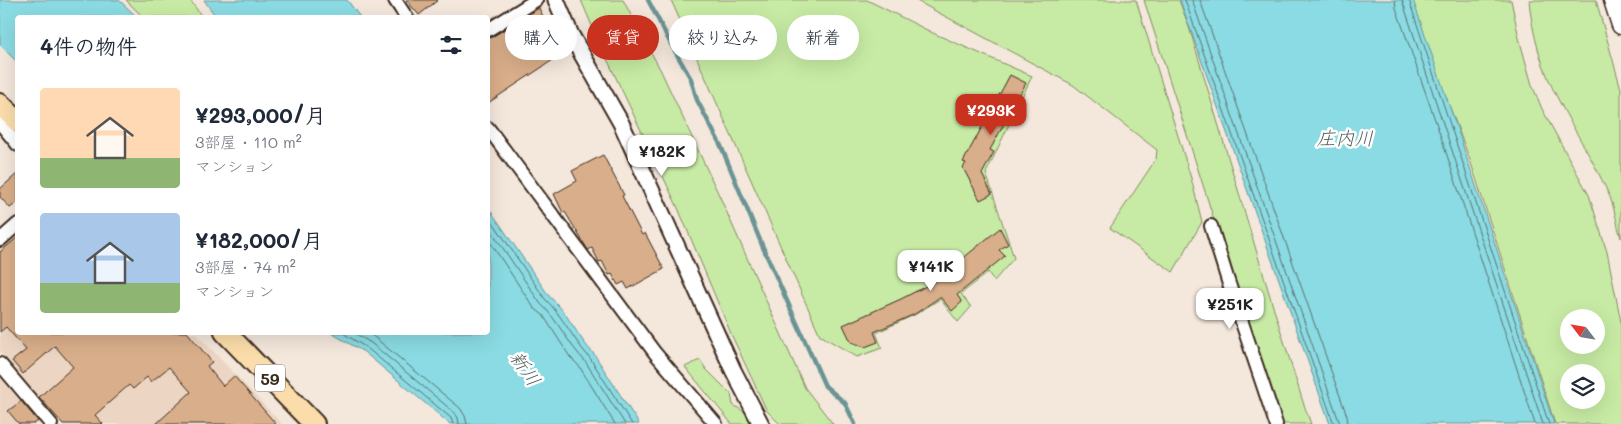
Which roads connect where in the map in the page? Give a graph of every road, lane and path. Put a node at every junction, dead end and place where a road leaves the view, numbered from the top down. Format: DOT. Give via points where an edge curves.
graph roads {
  1 [pos="395,0"];
  2 [pos="536,0"];
  3 [pos="556,0"];
  4 [pos="1614,0"];
  5 [pos="405,15"];
  6 [pos="1621,25"];
  7 [pos="490,29"];
  8 [pos="0,104"];
  9 [pos="15,119"];
  10 [pos="0,123"];
  11 [pos="490,131"];
  12 [pos="15,141"];
  13 [pos="1211,226"];
  14 [pos="15,227"];
  15 [pos="0,240"];
  16 [pos="229,335"];
  17 [pos="0,364"];
  18 [pos="51,424"];
  19 [pos="314,424"];
  20 [pos="716,424"];
  21 [pos="760,424"];
  22 [pos="1276,424"];
  1 -- 5 [label="street"];
  2 -- 7 [label="street"];
  3 -- 21 [label="street" via="580,52 621,123"];
  4 -- 6 [label="main road"];
  8 -- 9 [label="main road"];
  10 -- 12 [label="street"];
  11 -- 20 [label="street" via="655,353"];
  13 -- 22 [label="street"];
  14 -- 15 [label="street"];
  16 -- 19 [label="main road, 59"];
  17 -- 18 [label="street"];
}
